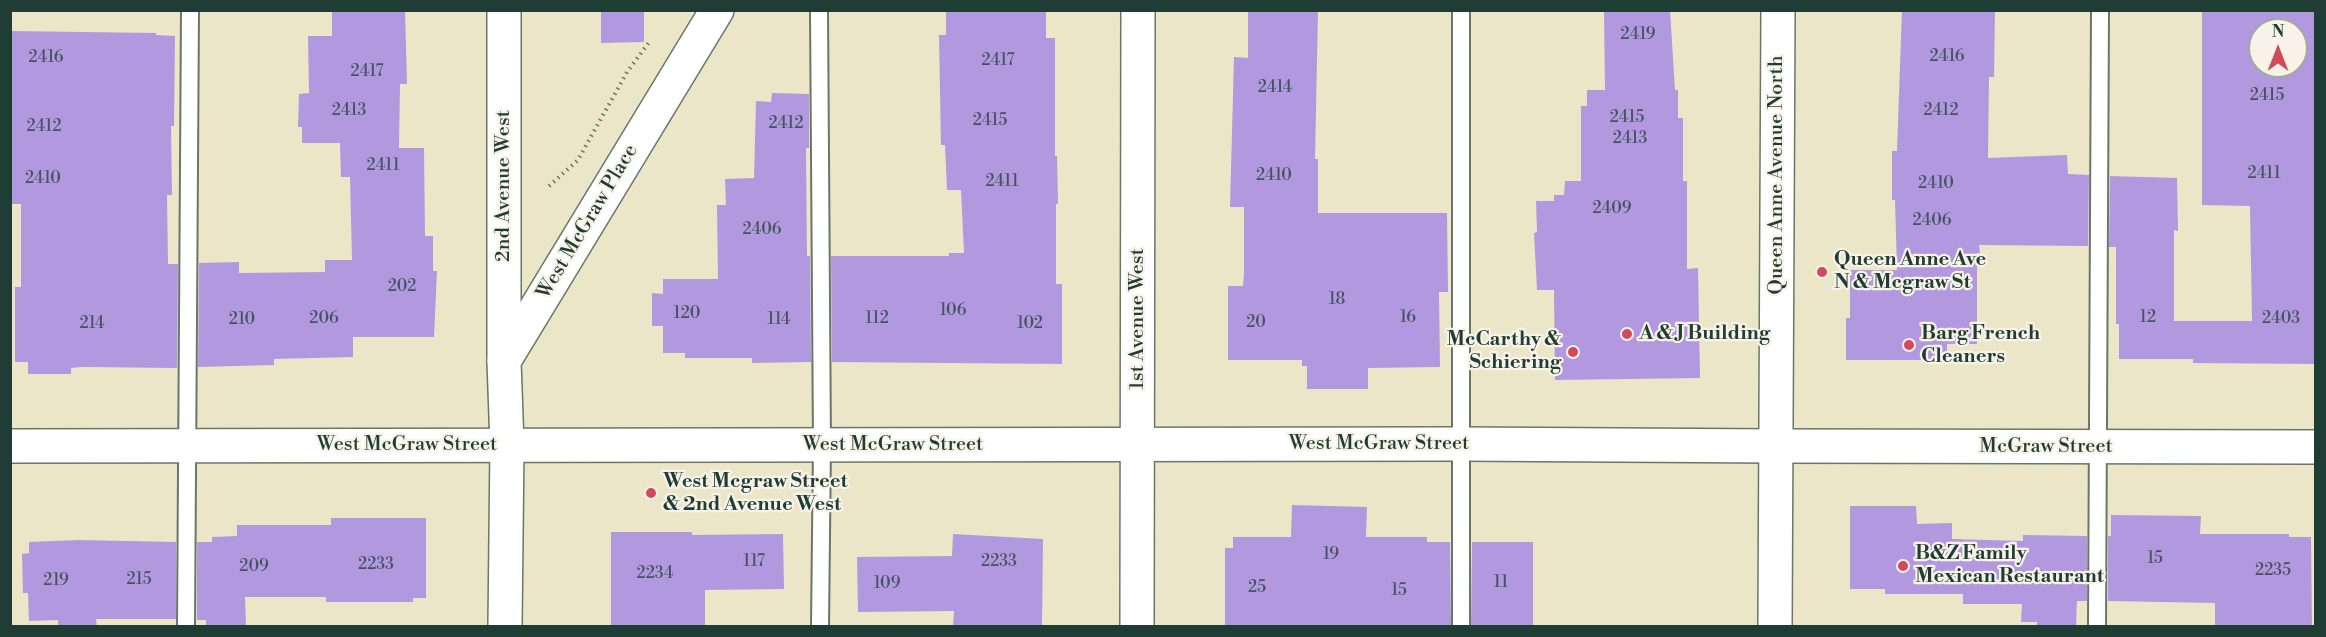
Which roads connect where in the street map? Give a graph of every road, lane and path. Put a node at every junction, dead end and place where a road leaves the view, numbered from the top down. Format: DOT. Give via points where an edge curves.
graph roads {
  1 [pos="190,10"];
  2 [pos="504,10"];
  3 [pos="717,10"];
  4 [pos="819,10"];
  5 [pos="1138,10"];
  6 [pos="1461,10"];
  7 [pos="1778,10"];
  8 [pos="2100,10"];
  9 [pos="653,37"];
  10 [pos="549,186"];
  11 [pos="504,361"];
  12 [pos="1138,444"];
  13 [pos="1461,444"];
  14 [pos="188,445"];
  15 [pos="507,445"];
  16 [pos="822,445"];
  17 [pos="10,446"];
  18 [pos="1776,446"];
  19 [pos="2098,447"];
  20 [pos="2316,447"];
  21 [pos="186,627"];
  22 [pos="505,627"];
  23 [pos="820,627"];
  24 [pos="1137,627"];
  25 [pos="1461,627"];
  26 [pos="1775,627"];
  27 [pos="2097,627"];
  1 -- 14 [label="lane"];
  2 -- 11 [label="street, 2nd Avenue West"];
  3 -- 11 [label="street, West McGraw Place"];
  4 -- 16 [label="lane"];
  5 -- 12 [label="street, 1st Avenue West"];
  6 -- 13 [label="lane"];
  7 -- 18 [label="street, Queen Anne Avenue North"];
  8 -- 19 [label="lane"];
  9 -- 10 [label="path" via="627,72 578,160"];
  11 -- 15 [label="street"];
  12 -- 13 [label="street, West McGraw Street"];
  12 -- 16 [label="street, West McGraw Street"];
  12 -- 24 [label="street, 1st Avenue West"];
  13 -- 18 [label="street, West McGraw Street"];
  13 -- 25 [label="lane"];
  14 -- 15 [label="street, West McGraw Street"];
  14 -- 17 [label="street, West McGraw Street"];
  14 -- 21 [label="lane"];
  15 -- 16 [label="street, West McGraw Street"];
  15 -- 22 [label="street"];
  16 -- 23 [label="lane"];
  18 -- 19 [label="street, McGraw Street"];
  18 -- 26 [label="street, Queen Anne Avenue North"];
  19 -- 20 [label="street, McGraw Street"];
  19 -- 27 [label="lane"];
}
